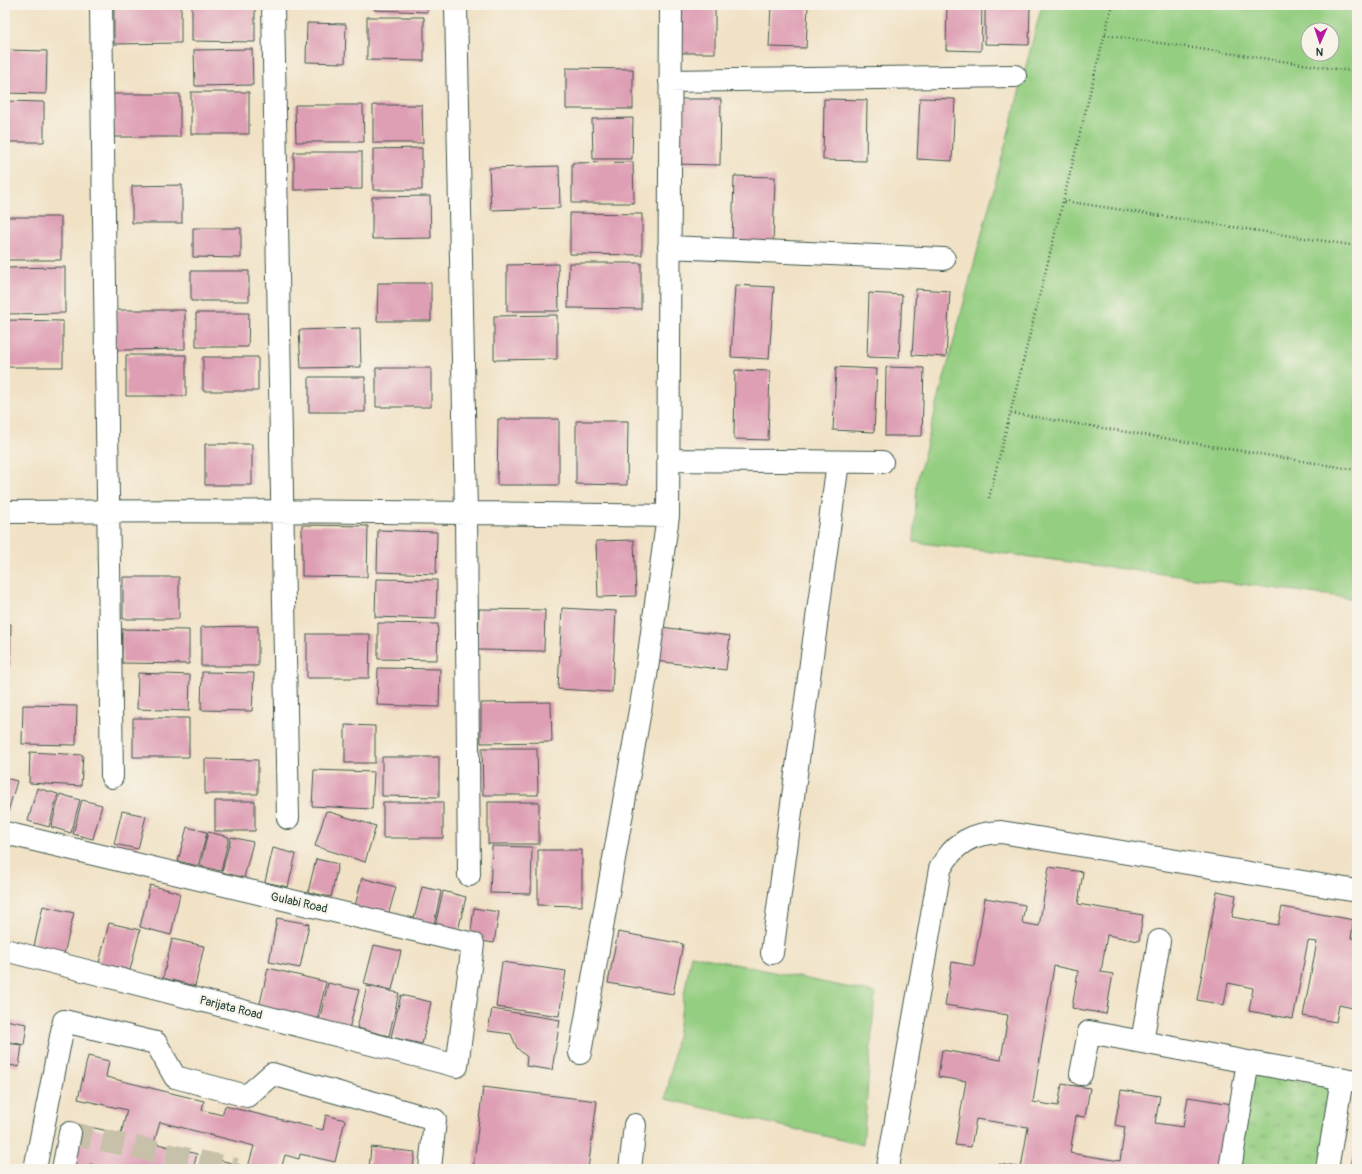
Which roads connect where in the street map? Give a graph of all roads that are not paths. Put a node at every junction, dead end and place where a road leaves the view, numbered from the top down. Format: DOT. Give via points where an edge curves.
graph roads {
  1 [pos="101,5"];
  2 [pos="273,5"];
  3 [pos="456,5"];
  4 [pos="671,5"];
  5 [pos="1015,76"];
  6 [pos="670,81"];
  7 [pos="669,247"];
  8 [pos="944,259"];
  9 [pos="668,460"];
  10 [pos="838,462"];
  11 [pos="882,462"];
  12 [pos="108,511"];
  13 [pos="5,512"];
  14 [pos="282,512"];
  15 [pos="466,513"];
  16 [pos="668,516"];
  17 [pos="112,777"];
  18 [pos="288,818"];
  19 [pos="6,839"];
  20 [pos="469,875"];
  21 [pos="1357,891"];
  22 [pos="1159,941"];
  23 [pos="5,950"];
  24 [pos="772,953"];
  25 [pos="1142,1042"];
  26 [pos="580,1053"];
  27 [pos="1248,1062"];
  28 [pos="457,1066"];
  29 [pos="1082,1074"];
  30 [pos="1350,1080"];
  31 [pos="635,1125"];
  32 [pos="70,1133"];
  33 [pos="35,1169"];
  34 [pos="63,1169"];
  35 [pos="430,1169"];
  36 [pos="630,1169"];
  37 [pos="890,1169"];
  38 [pos="1230,1169"];
  39 [pos="1327,1169"];
  1 -- 12 [label="street"];
  2 -- 14 [label="street"];
  3 -- 15 [label="street"];
  4 -- 6 [label="street"];
  5 -- 6 [label="street"];
  6 -- 7 [label="street"];
  7 -- 8 [label="street"];
  7 -- 9 [label="street"];
  9 -- 10 [label="street"];
  9 -- 16 [label="street"];
  10 -- 11 [label="street"];
  10 -- 24 [label="street"];
  12 -- 13 [label="street"];
  12 -- 14 [label="street"];
  12 -- 17 [label="street"];
  14 -- 15 [label="street"];
  14 -- 18 [label="street"];
  15 -- 16 [label="street"];
  15 -- 20 [label="street"];
  16 -- 26 [label="street" via="646,676"];
  19 -- 28 [label="street, Gulabi Road" via="473,944"];
  21 -- 37 [label="street" via="1001,832 987,832 963,842 953,849 940,869 888,1167"];
  22 -- 25 [label="street"];
  23 -- 28 [label="street, Parijata Road"];
  25 -- 27 [label="street"];
  25 -- 29 [label="street" via="1089,1032"];
  27 -- 30 [label="street"];
  27 -- 38 [label="street"];
  30 -- 39 [label="street"];
  31 -- 36 [label="street"];
  32 -- 34 [label="street"];
  33 -- 35 [label="street" via="64,1021 156,1043 175,1077 247,1096 272,1074 435,1120"];
}
